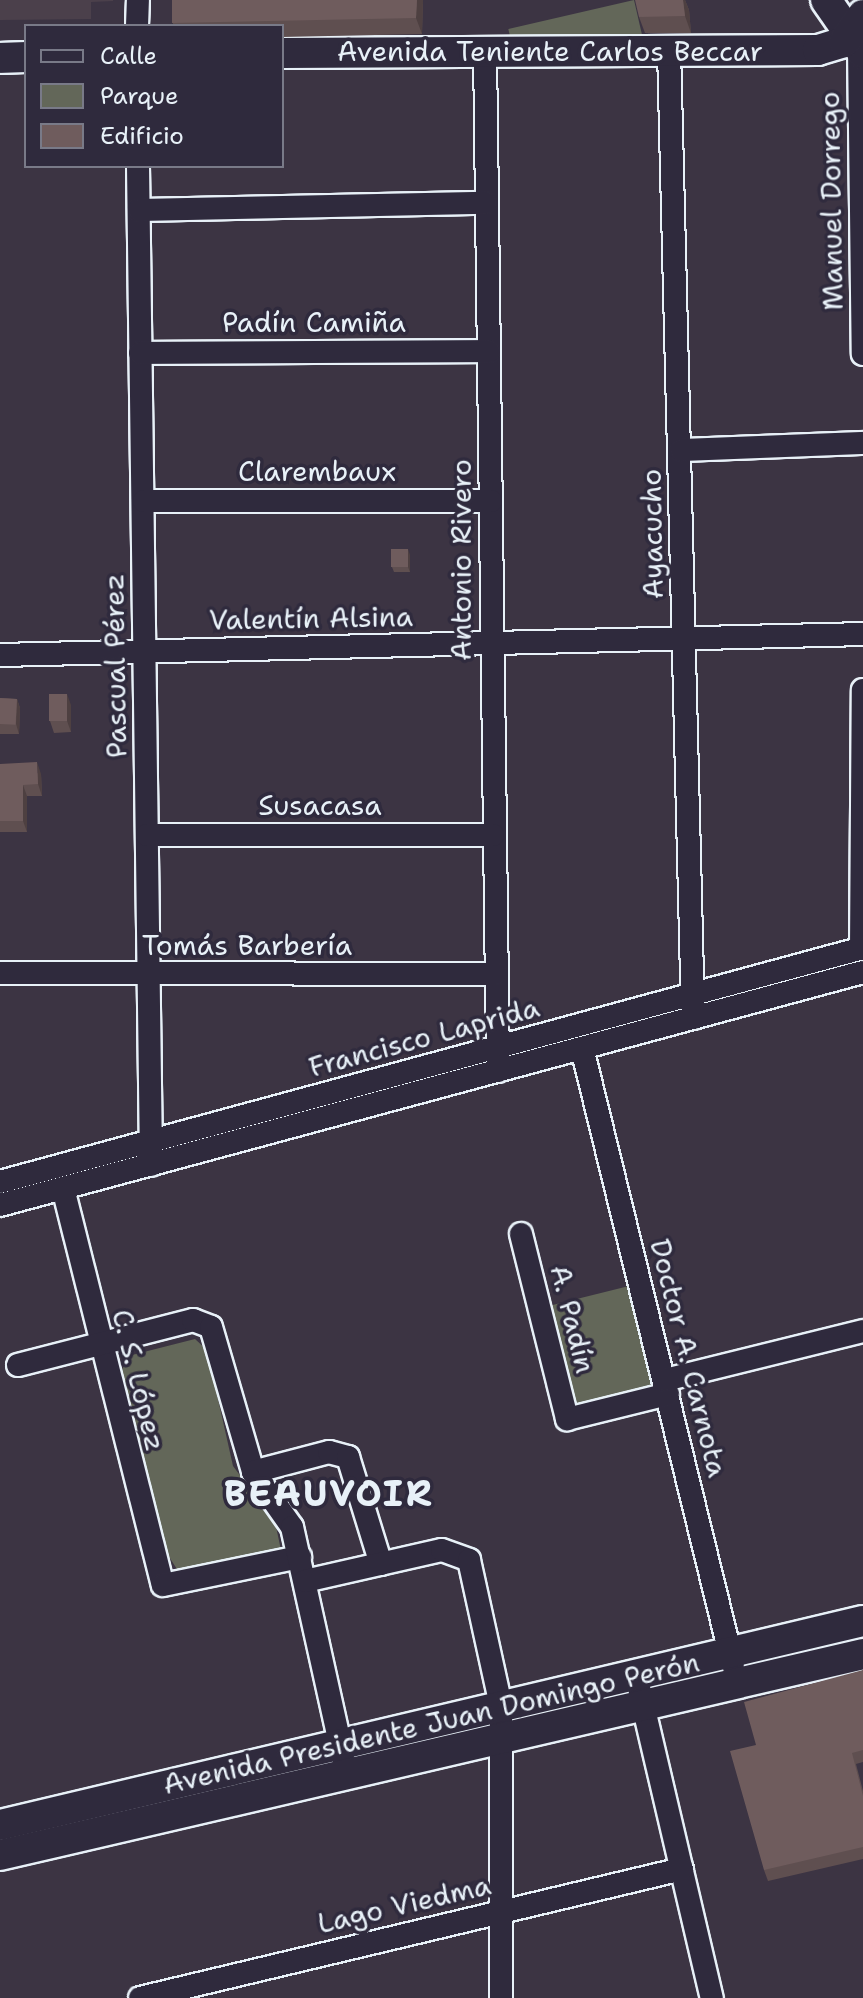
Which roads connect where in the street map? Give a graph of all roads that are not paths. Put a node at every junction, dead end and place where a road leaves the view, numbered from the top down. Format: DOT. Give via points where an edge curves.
graph roads {
  1 [pos="138,0"];
  2 [pos="826,0"];
  3 [pos="137,24"];
  4 [pos="860,46"];
  5 [pos="485,49"];
  6 [pos="669,49"];
  7 [pos="284,53"];
  8 [pos="24,57"];
  9 [pos="0,58"];
  10 [pos="138,168"];
  11 [pos="486,203"];
  12 [pos="139,210"];
  13 [pos="489,351"];
  14 [pos="140,353"];
  15 [pos="863,354"];
  16 [pos="863,443"];
  17 [pos="681,450"];
  18 [pos="144,501"];
  19 [pos="491,501"];
  20 [pos="863,634"];
  21 [pos="683,640"];
  22 [pos="490,646"];
  23 [pos="145,650"];
  24 [pos="0,655"];
  25 [pos="863,690"];
  26 [pos="147,835"];
  27 [pos="493,835"];
  28 [pos="862,948"];
  29 [pos="863,972"];
  30 [pos="0,973"];
  31 [pos="495,974"];
  32 [pos="145,976"];
  33 [pos="690,1007"];
  34 [pos="582,1048"];
  35 [pos="498,1060"];
  36 [pos="150,1142"];
  37 [pos="151,1165"];
  38 [pos="0,1182"];
  39 [pos="63,1188"];
  40 [pos="0,1205"];
  41 [pos="521,1234"];
  42 [pos="863,1331"];
  43 [pos="97,1344"];
  44 [pos="18,1365"];
  45 [pos="666,1387"];
  46 [pos="253,1472"];
  47 [pos="300,1557"];
  48 [pos="381,1564"];
  49 [pos="305,1581"];
  50 [pos="863,1621"];
  51 [pos="863,1654"];
  52 [pos="734,1667"];
  53 [pos="640,1689"];
  54 [pos="501,1706"];
  55 [pos="496,1739"];
  56 [pos="339,1744"];
  57 [pos="348,1774"];
  58 [pos="0,1825"];
  59 [pos="0,1855"];
  60 [pos="682,1869"];
  61 [pos="501,1912"];
  62 [pos="140,1998"];
  63 [pos="501,1998"];
  64 [pos="712,1998"];
  1 -- 3 [label="street"];
  2 -- 4 [label="main road"];
  4 -- 6 [label="main road, Avenida Teniente Carlos Beccar"];
  4 -- 15 [label="street, Manuel Dorrego"];
  5 -- 6 [label="main road, Avenida Teniente Carlos Beccar"];
  5 -- 7 [label="main road, Avenida Teniente Carlos Beccar"];
  5 -- 11 [label="street, Antonio Rivero"];
  6 -- 17 [label="street, Ayacucho"];
  8 -- 9 [label="main road"];
  10 -- 12 [label="street, Pascual Pérez"];
  11 -- 12 [label="street"];
  11 -- 13 [label="street, Antonio Rivero"];
  12 -- 14 [label="street, Pascual Pérez"];
  13 -- 14 [label="street, Padín Camiña"];
  13 -- 19 [label="street, Antonio Rivero"];
  14 -- 18 [label="street, Pascual Pérez"];
  16 -- 17 [label="street"];
  17 -- 21 [label="street, Ayacucho"];
  18 -- 19 [label="street, Clarembaux"];
  18 -- 23 [label="street, Pascual Pérez"];
  19 -- 22 [label="street, Antonio Rivero"];
  20 -- 21 [label="street, Valentín Alsina"];
  21 -- 22 [label="street, Valentín Alsina"];
  21 -- 33 [label="street, Ayacucho"];
  22 -- 23 [label="street, Valentín Alsina"];
  22 -- 27 [label="street, Antonio Rivero"];
  23 -- 24 [label="street, Valentín Alsina"];
  23 -- 26 [label="street, Pascual Pérez"];
  25 -- 28 [label="street"];
  26 -- 27 [label="street, Susacasa"];
  26 -- 32 [label="street, Pascual Pérez"];
  27 -- 31 [label="street, Antonio Rivero"];
  28 -- 33 [label="street, Francisco Laprida"];
  29 -- 33 [label="street, Francisco Laprida"];
  30 -- 32 [label="street, Tomás Barbería"];
  31 -- 32 [label="street, Tomás Barbería"];
  31 -- 35 [label="street, Antonio Rivero"];
  32 -- 36 [label="street, Pascual Pérez"];
  33 -- 34 [label="street, Francisco Laprida"];
  33 -- 35 [label="street, Francisco Laprida"];
  34 -- 35 [label="street, Francisco Laprida"];
  34 -- 45 [label="street, Doctor A. Carnota"];
  35 -- 36 [label="street, Francisco Laprida"];
  35 -- 37 [label="street, Francisco Laprida"];
  36 -- 37 [label="street, Pascual Pérez"];
  36 -- 38 [label="street, Francisco Laprida"];
  37 -- 39 [label="street, Francisco Laprida"];
  39 -- 40 [label="street, Francisco Laprida"];
  39 -- 43 [label="street, C. S. López"];
  41 -- 45 [label="street, A. Padín" via="567,1419"];
  42 -- 45 [label="street"];
  43 -- 44 [label="street"];
  43 -- 46 [label="street" via="193,1320 217,1339"];
  43 -- 47 [label="street, C. S. López" via="163,1585"];
  45 -- 52 [label="street, Doctor A. Carnota"];
  46 -- 47 [label="street" via="284,1509"];
  46 -- 48 [label="street" via="329,1452 348,1457"];
  47 -- 49 [label="street"];
  48 -- 49 [label="street"];
  48 -- 54 [label="street" via="458,1551 469,1560"];
  49 -- 56 [label="street"];
  50 -- 52 [label="main road, Avenida Presidente Juan Domingo Perón"];
  51 -- 52 [label="main road, Avenida Presidente Juan Domingo Perón"];
  52 -- 53 [label="main road, Avenida Presidente Juan Domingo Perón"];
  53 -- 54 [label="main road, Avenida Presidente Juan Domingo Perón"];
  53 -- 55 [label="main road, Avenida Presidente Juan Domingo Perón"];
  53 -- 60 [label="street"];
  54 -- 55 [label="street"];
  54 -- 56 [label="main road, Avenida Presidente Juan Domingo Perón"];
  55 -- 57 [label="main road, Avenida Presidente Juan Domingo Perón"];
  55 -- 61 [label="street"];
  56 -- 57 [label="street"];
  56 -- 58 [label="main road, Avenida Presidente Juan Domingo Perón"];
  57 -- 59 [label="main road, Avenida Presidente Juan Domingo Perón"];
  60 -- 61 [label="street, Lago Viedma"];
  60 -- 64 [label="street"];
  61 -- 62 [label="street, Lago Viedma"];
  61 -- 63 [label="street"];
}
